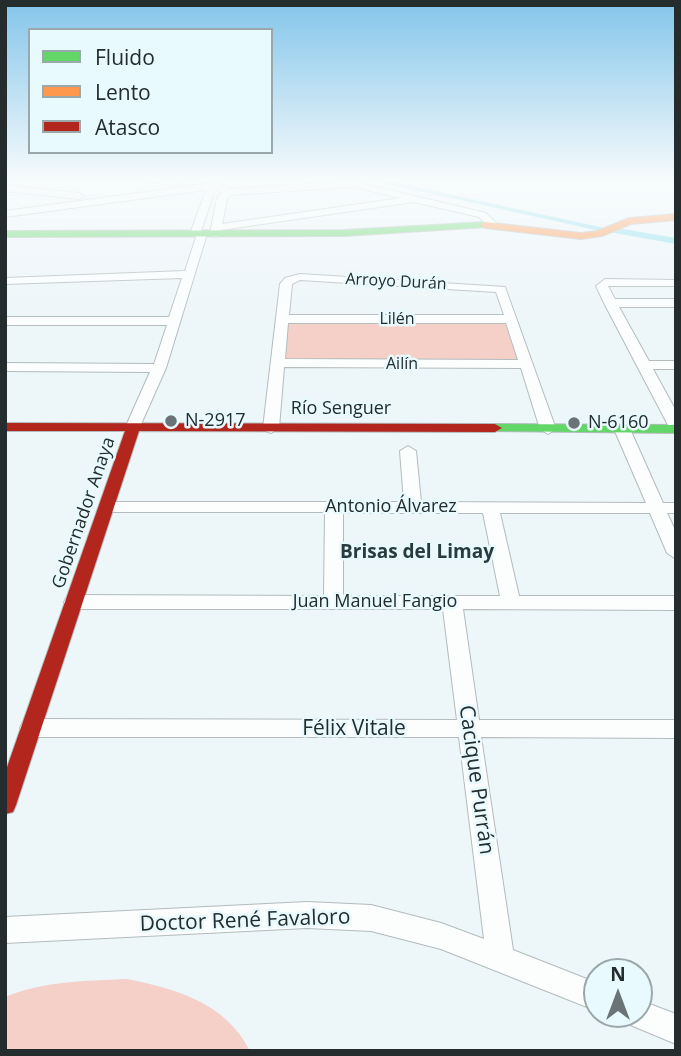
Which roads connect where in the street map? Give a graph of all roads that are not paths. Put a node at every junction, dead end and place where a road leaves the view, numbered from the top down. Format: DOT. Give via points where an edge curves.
graph roads {
  1 [pos="224,229"];
  2 [pos="419,229"];
  3 [pos="527,229"];
  4 [pos="609,229"];
  5 [pos="207,232"];
  6 [pos="5,234"];
  7 [pos="189,274"];
  8 [pos="5,281"];
  9 [pos="676,283"];
  10 [pos="610,303"];
  11 [pos="676,303"];
  12 [pos="282,319"];
  13 [pos="512,319"];
  14 [pos="5,321"];
  15 [pos="174,321"];
  16 [pos="277,363"];
  17 [pos="527,364"];
  18 [pos="643,365"];
  19 [pos="676,365"];
  20 [pos="5,367"];
  21 [pos="159,368"];
  22 [pos="5,427"];
  23 [pos="676,427"];
  24 [pos="133,428"];
  25 [pos="271,428"];
  26 [pos="548,429"];
  27 [pos="622,429"];
  28 [pos="408,451"];
  29 [pos="107,507"];
  30 [pos="334,507"];
  31 [pos="413,507"];
  32 [pos="491,507"];
  33 [pos="656,508"];
  34 [pos="676,508"];
  35 [pos="676,553"];
  36 [pos="74,602"];
  37 [pos="333,602"];
  38 [pos="452,603"];
  39 [pos="511,603"];
  40 [pos="676,603"];
  41 [pos="31,728"];
  42 [pos="469,729"];
  43 [pos="676,729"];
  44 [pos="5,805"];
  45 [pos="5,930"];
  46 [pos="500,958"];
  47 [pos="583,992"];
  48 [pos="653,1020"];
  49 [pos="676,1029"];
  1 -- 5 [label="street"];
  2 -- 5 [label="street"];
  3 -- 4 [label="street" via="581,236"];
  5 -- 6 [label="street"];
  5 -- 7 [label="street, Gobernador Anaya"];
  7 -- 8 [label="street"];
  7 -- 15 [label="street, Gobernador Anaya"];
  9 -- 10 [label="street" via="605,282 602,286"];
  10 -- 11 [label="street"];
  10 -- 18 [label="street"];
  12 -- 13 [label="street, Lilén"];
  12 -- 13 [label="street, Arroyo Durán" via="286,284 292,278 500,288"];
  12 -- 16 [label="street"];
  13 -- 17 [label="street"];
  14 -- 15 [label="street"];
  15 -- 21 [label="street, Gobernador Anaya"];
  16 -- 17 [label="street, Ailín"];
  16 -- 25 [label="street"];
  17 -- 26 [label="street"];
  18 -- 19 [label="street"];
  18 -- 23 [label="street"];
  20 -- 21 [label="street"];
  21 -- 24 [label="street, Gobernador Anaya"];
  22 -- 24 [label="street, Río Senguer"];
  23 -- 27 [label="street, Río Senguer"];
  24 -- 25 [label="street, Río Senguer"];
  24 -- 29 [label="street, Gobernador Anaya"];
  25 -- 26 [label="street, Río Senguer"];
  26 -- 27 [label="street, Río Senguer"];
  27 -- 33 [label="street"];
  28 -- 31 [label="street"];
  29 -- 30 [label="street, Antonio Álvarez"];
  29 -- 36 [label="street, Gobernador Anaya"];
  30 -- 31 [label="street, Antonio Álvarez"];
  30 -- 37 [label="street"];
  31 -- 32 [label="street, Antonio Álvarez"];
  32 -- 33 [label="street, Antonio Álvarez"];
  32 -- 39 [label="street"];
  33 -- 34 [label="street, Antonio Álvarez"];
  33 -- 35 [label="street"];
  36 -- 37 [label="street, Juan Manuel Fangio"];
  36 -- 41 [label="street, Gobernador Anaya"];
  37 -- 38 [label="street, Juan Manuel Fangio"];
  38 -- 39 [label="street, Juan Manuel Fangio"];
  38 -- 42 [label="street, Cacique Purrán"];
  39 -- 40 [label="street, Juan Manuel Fangio"];
  41 -- 42 [label="street, Félix Vitale"];
  41 -- 44 [label="street, Gobernador Anaya"];
  42 -- 43 [label="street, Félix Vitale"];
  42 -- 46 [label="street, Cacique Purrán"];
  45 -- 46 [label="street, Doctor René Favaloro" via="350,916 418,928"];
  46 -- 47 [label="street, Doctor René Favaloro"];
  48 -- 49 [label="street"];
}
